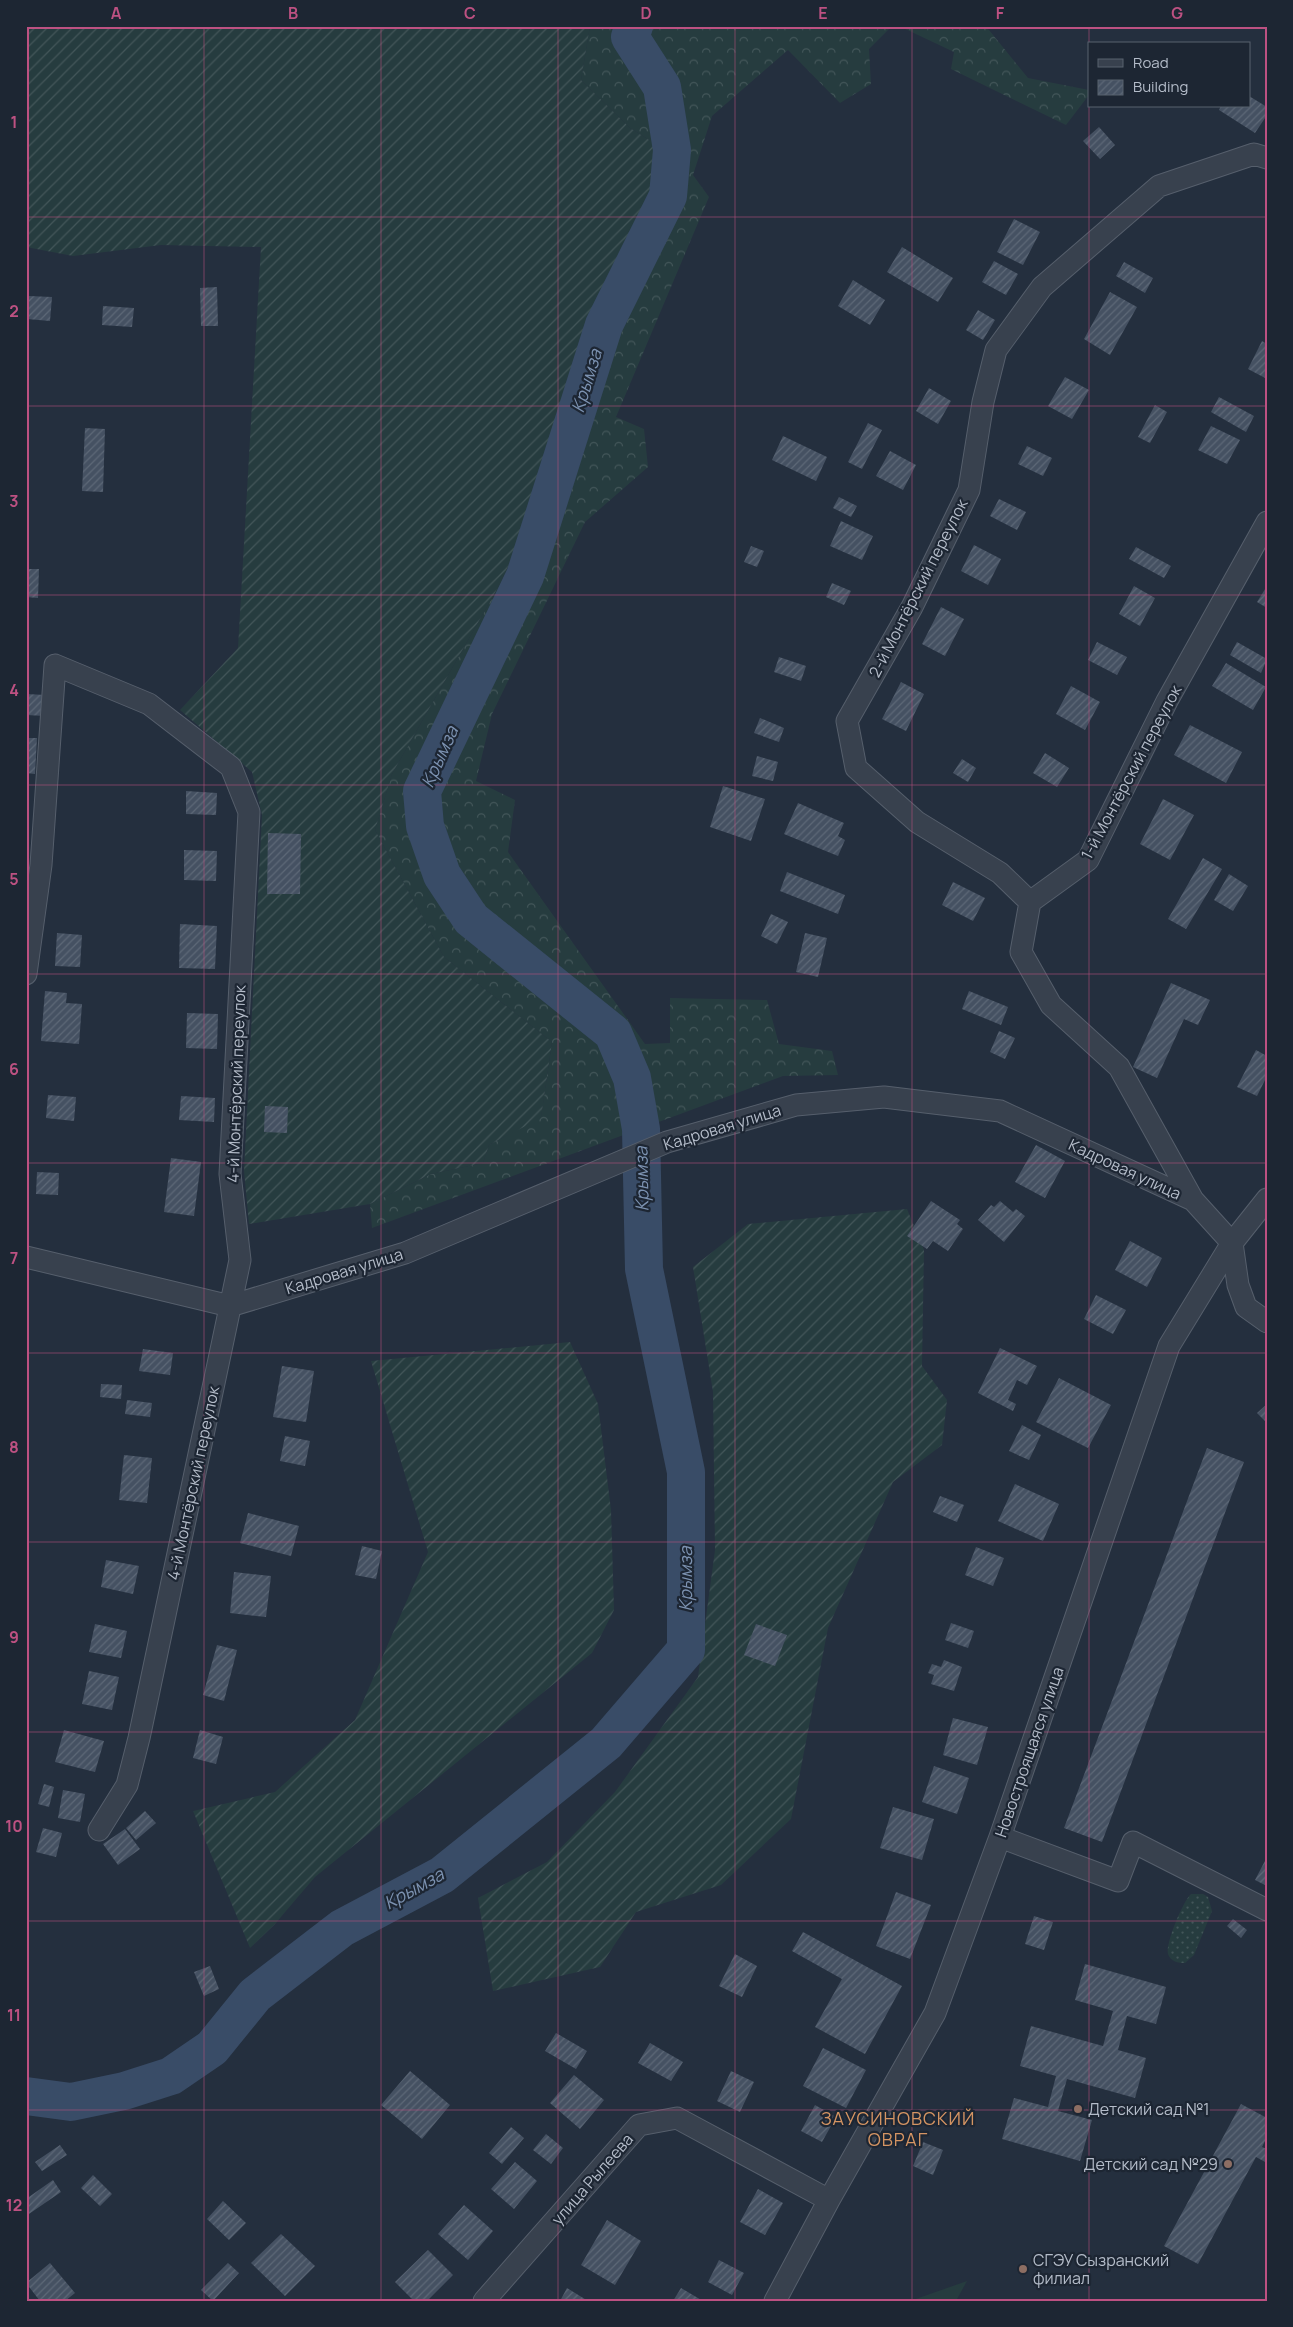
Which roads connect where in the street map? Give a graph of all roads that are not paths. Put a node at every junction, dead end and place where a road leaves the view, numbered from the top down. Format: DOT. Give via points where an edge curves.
graph roads {
  1 [pos="1267,158"];
  2 [pos="1267,522"];
  3 [pos="1030,902"];
  4 [pos="26,974"];
  5 [pos="1267,1199"];
  6 [pos="1193,1200"];
  7 [pos="1232,1243"];
  8 [pos="26,1257"];
  9 [pos="230,1306"];
  10 [pos="1267,1322"];
  11 [pos="99,1830"];
  12 [pos="1000,1837"];
  13 [pos="1267,1910"];
  14 [pos="829,2200"];
  15 [pos="484,2301"];
  16 [pos="775,2301"];
  1 -- 3 [label="street, 2-й Монтёрский переулок" via="1254,154 1160,186 1042,287 996,350 983,402 969,490 912,607 847,721 856,768 917,822 1000,873"];
  2 -- 3 [label="street, 1-й Монтёрский переулок" via="1167,701 1088,860"];
  3 -- 6 [label="street" via="1021,952 1050,1005 1119,1067"];
  4 -- 9 [label="street, 4-й Монтёрский переулок" via="41,865 55,665 149,704 231,766 249,812 230,1174 240,1260"];
  5 -- 7 [label="street, Новостроящаяся улица"];
  6 -- 7 [label="street, Кадровая улица"];
  6 -- 9 [label="street, Кадровая улица" via="1000,1111 884,1098 796,1105 667,1142 405,1253"];
  7 -- 10 [label="street" via="1238,1285 1246,1307"];
  7 -- 12 [label="street, Новостроящаяся улица" via="1169,1346"];
  8 -- 9 [label="street"];
  9 -- 11 [label="street, 4-й Монтёрский переулок" via="139,1738 127,1785"];
  12 -- 13 [label="street" via="1118,1881 1133,1842"];
  12 -- 14 [label="street, Новостроящаяся улица" via="935,2013"];
  14 -- 15 [label="street, улица Рылеева" via="677,2118 639,2125"];
  14 -- 16 [label="street, Новостроящаяся улица"];
}
